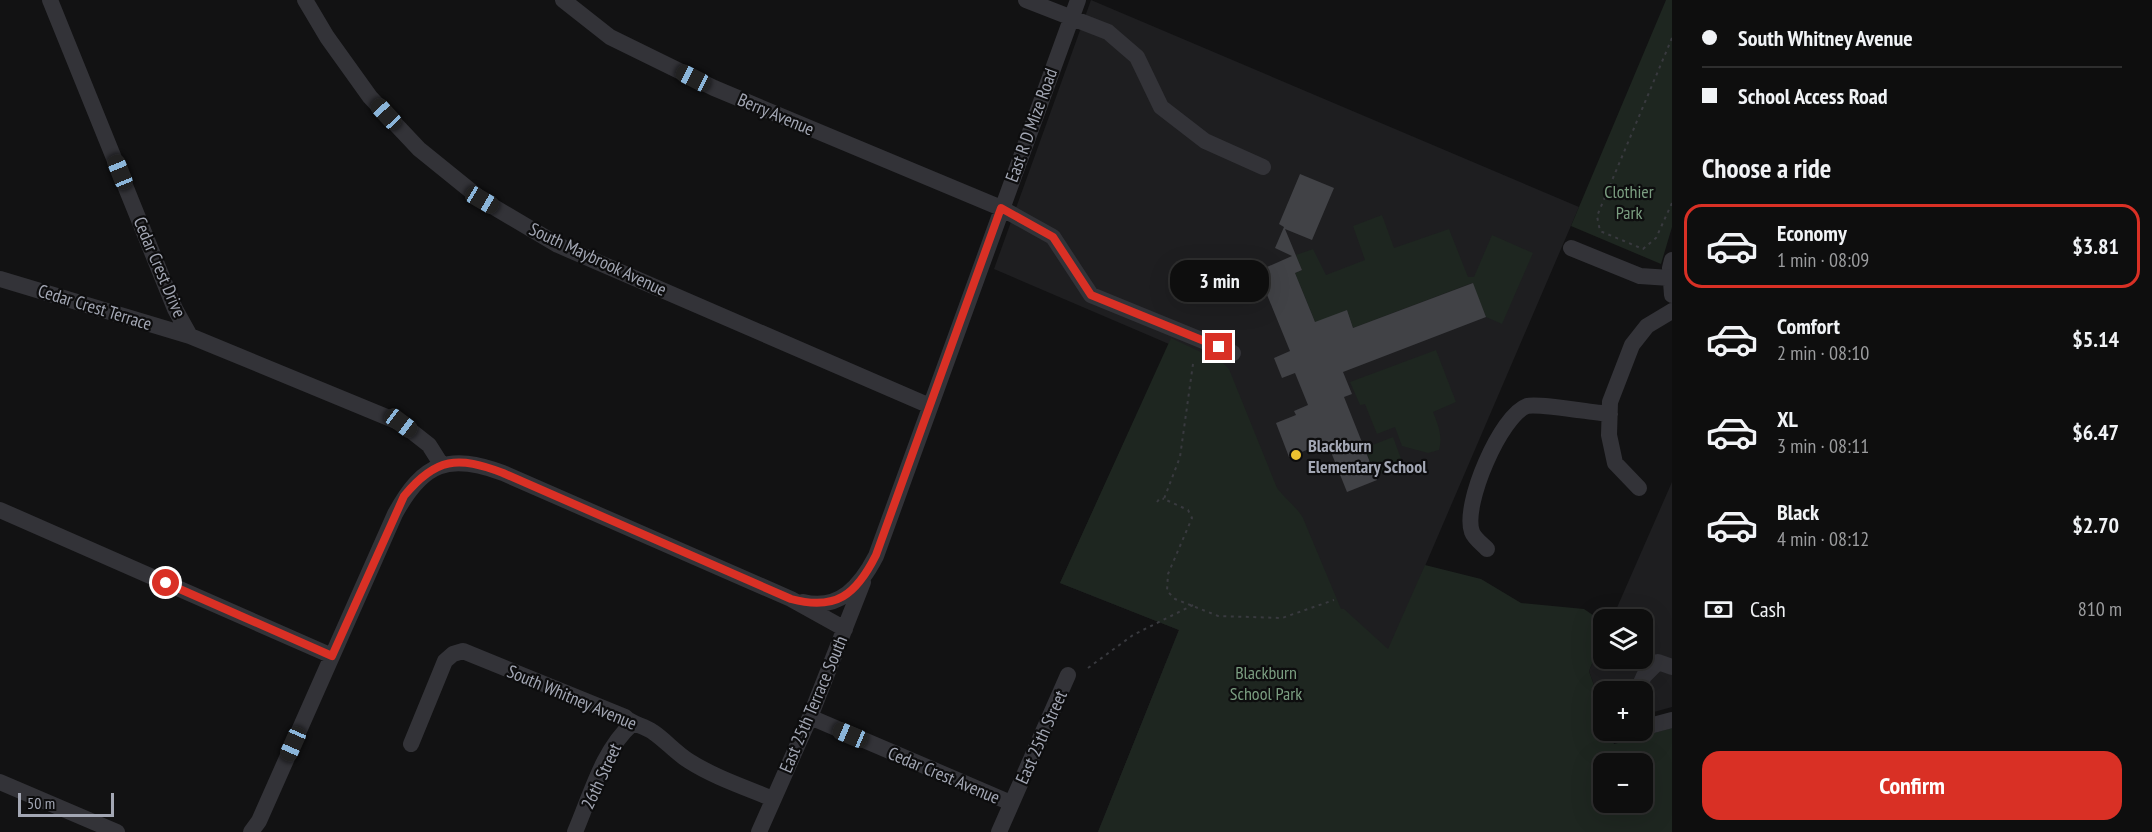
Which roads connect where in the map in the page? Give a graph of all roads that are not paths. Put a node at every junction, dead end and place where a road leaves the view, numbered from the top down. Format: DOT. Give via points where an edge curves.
graph roads {
  1 [pos="50,0"];
  2 [pos="304,0"];
  3 [pos="563,0"];
  4 [pos="1026,0"];
  5 [pos="1078,0"];
  6 [pos="1071,19"];
  7 [pos="1263,167"];
  8 [pos="1001,208"];
  9 [pos="1571,248"];
  10 [pos="1672,260"];
  11 [pos="0,279"];
  12 [pos="1671,287"];
  13 [pos="1672,311"];
  14 [pos="190,336"];
  15 [pos="1233,353"];
  16 [pos="930,406"];
  17 [pos="1610,414"];
  18 [pos="441,464"];
  19 [pos="1639,488"];
  20 [pos="0,510"];
  21 [pos="1486,549"];
  22 [pos="866,576"];
  23 [pos="791,599"];
  24 [pos="845,629"];
  25 [pos="332,656"];
  26 [pos="1672,667"];
  27 [pos="1068,675"];
  28 [pos="1642,681"];
  29 [pos="810,717"];
  30 [pos="1672,720"];
  31 [pos="632,724"];
  32 [pos="1653,725"];
  33 [pos="411,744"];
  34 [pos="0,782"];
  35 [pos="772,799"];
  36 [pos="1011,803"];
  37 [pos="117,832"];
  38 [pos="251,832"];
  39 [pos="576,832"];
  40 [pos="759,832"];
  41 [pos="999,832"];
  1 -- 14 [label="street, Cedar Crest Drive" via="175,309"];
  2 -- 16 [label="street, South Maybrook Avenue" via="370,97 419,149 482,200 558,245"];
  3 -- 8 [label="street, Berry Avenue" via="610,37 714,88"];
  4 -- 6 [label="street"];
  5 -- 6 [label="street, East R D Mize Road"];
  6 -- 7 [label="street" via="1108,32 1137,57 1161,107 1196,135"];
  6 -- 8 [label="street, East R D Mize Road"];
  8 -- 15 [label="street, Berry Avenue" via="1053,237 1091,295"];
  8 -- 16 [label="street, East R D Mize Road"];
  9 -- 12 [label="street"];
  10 -- 12 [label="street"];
  11 -- 14 [label="street, Cedar Crest Terrace"];
  13 -- 17 [label="street" via="1647,326 1632,345 1610,402"];
  14 -- 18 [label="street, Cedar Crest Drive" via="401,423 429,445"];
  16 -- 22 [label="street, East R D Mize Road"];
  17 -- 19 [label="street" via="1615,463"];
  17 -- 21 [label="street" via="1530,405 1517,411 1499,437 1473,494 1472,533"];
  18 -- 23 [label="street, East R D Mize Road" via="468,463 503,473"];
  18 -- 25 [label="street" via="404,496"];
  20 -- 25 [label="street"];
  22 -- 23 [label="street, East R D Mize Road" via="852,591 823,604"];
  22 -- 24 [label="street, East 25th Terrace South"];
  23 -- 24 [label="street, East R D Mize Road"];
  24 -- 29 [label="street, East 25th Terrace South"];
  25 -- 38 [label="street"];
  26 -- 28 [label="street" via="1658,662"];
  27 -- 36 [label="street, East 25th Street"];
  29 -- 35 [label="street, East 25th Terrace South"];
  29 -- 36 [label="street, Cedar Crest Avenue"];
  30 -- 32 [label="street"];
  31 -- 33 [label="street, South Whitney Avenue" via="625,717 463,651 445,661"];
  31 -- 35 [label="street, South Whitney Avenue" via="653,732 710,773"];
  31 -- 39 [label="street, 26th Street" via="606,756"];
  34 -- 37 [label="street"];
  35 -- 40 [label="street, East 25th Terrace South"];
  36 -- 41 [label="street, East 25th Street"];
}
